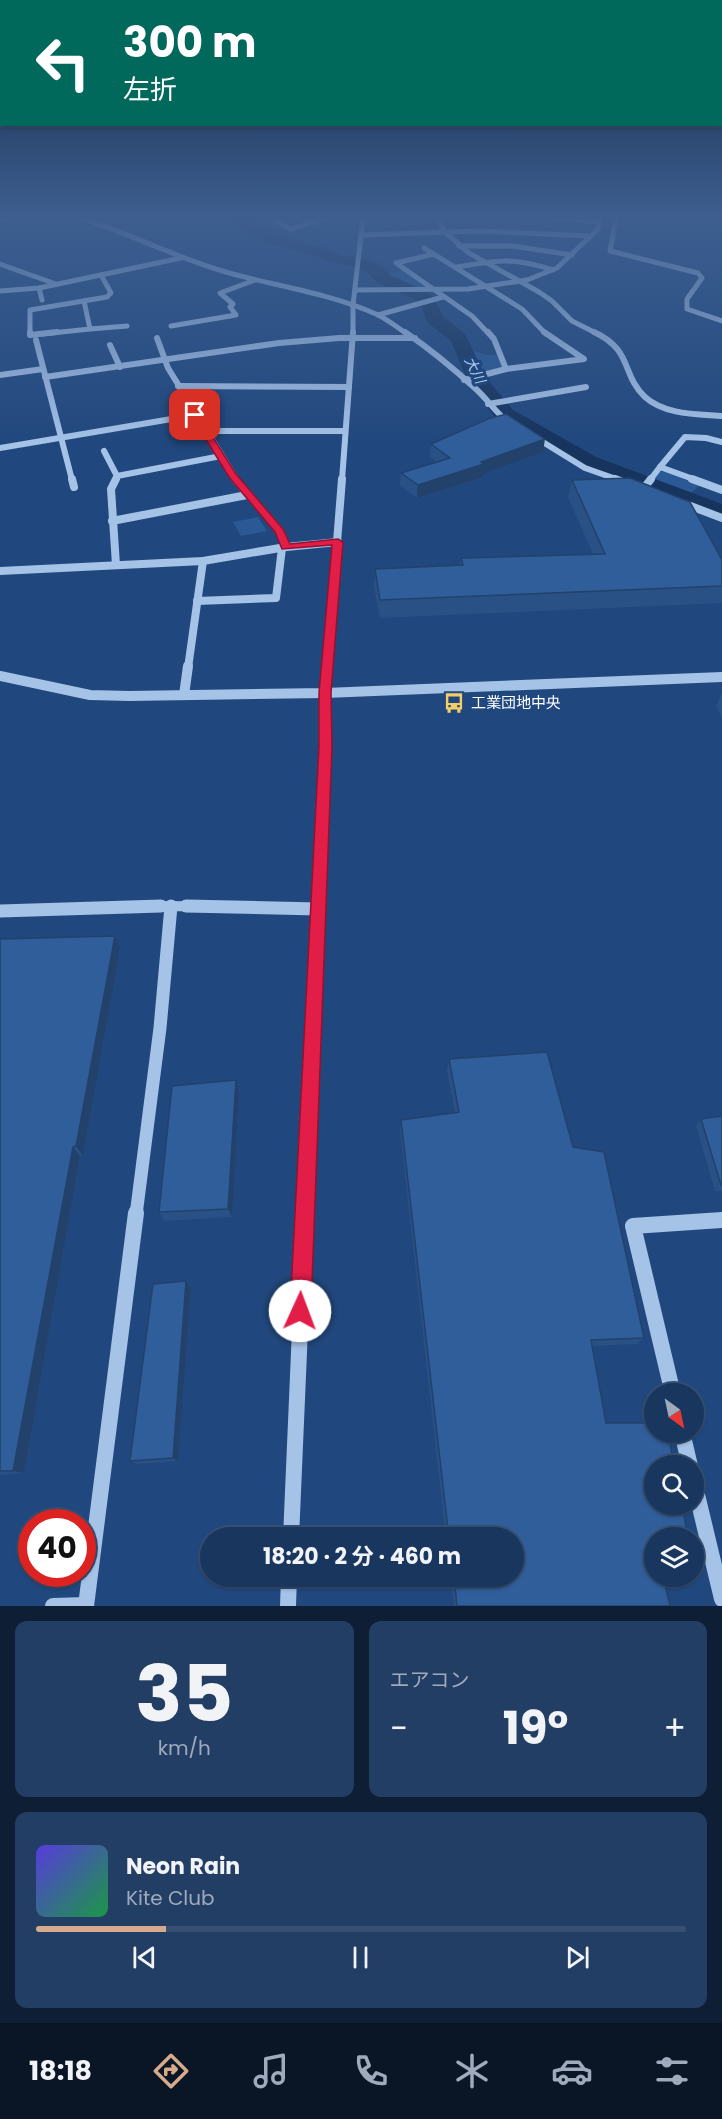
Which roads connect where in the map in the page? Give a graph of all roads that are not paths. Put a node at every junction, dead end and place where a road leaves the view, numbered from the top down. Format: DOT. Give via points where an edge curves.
graph roads {
  1 [pos="40,293"];
  2 [pos="111,293"];
  3 [pos="220,293"];
  4 [pos="306,293"];
  5 [pos="355,293"];
  6 [pos="436,293"];
  7 [pos="496,293"];
  8 [pos="537,293"];
  9 [pos="691,293"];
  10 [pos="440,298"];
  11 [pos="42,300"];
  12 [pos="84,301"];
  13 [pos="353,305"];
  14 [pos="378,315"];
  15 [pos="722,321"];
  16 [pos="127,326"];
  17 [pos="171,326"];
  18 [pos="90,329"];
  19 [pos="157,338"];
  20 [pos="353,338"];
  21 [pos="415,338"];
  22 [pos="36,340"];
  23 [pos="110,345"];
  24 [pos="165,360"];
  25 [pos="120,367"];
  26 [pos="43,369"];
  27 [pos="506,369"];
  28 [pos="0,375"];
  29 [pos="45,377"];
  30 [pos="468,379"];
  31 [pos="178,386"];
  32 [pos="349,387"];
  33 [pos="586,387"];
  34 [pos="488,404"];
  35 [pos="195,415"];
  36 [pos="722,416"];
  37 [pos="520,429"];
  38 [pos="207,431"];
  39 [pos="345,431"];
  40 [pos="528,433"];
  41 [pos="60,437"];
  42 [pos="722,442"];
  43 [pos="0,448"];
  44 [pos="104,451"];
  45 [pos="221,456"];
  46 [pos="660,467"];
  47 [pos="117,476"];
  48 [pos="74,487"];
  49 [pos="644,487"];
  50 [pos="722,490"];
  51 [pos="654,492"];
  52 [pos="247,495"];
  53 [pos="674,500"];
  54 [pos="722,518"];
  55 [pos="112,521"];
  56 [pos="338,542"];
  57 [pos="284,547"];
  58 [pos="203,561"];
  59 [pos="116,565"];
  60 [pos="0,571"];
  61 [pos="197,601"];
  62 [pos="0,676"];
  63 [pos="722,677"];
  64 [pos="325,693"];
  65 [pos="184,695"];
  66 [pos="171,906"];
  67 [pos="318,909"];
  68 [pos="0,911"];
  69 [pos="722,1220"];
  70 [pos="670,1383"];
  71 [pos="702,1515"];
  72 [pos="291,1527"];
  73 [pos="289,1587"];
  74 [pos="722,1599"];
  75 [pos="86,1605"];
  76 [pos="53,1606"];
  77 [pos="288,1606"];
  1 -- 11 [label="street"];
  2 -- 12 [label="street"];
  3 -- 17 [label="street" via="233,304 230,308 236,315"];
  4 -- 13 [label="street"];
  5 -- 13 [label="street"];
  6 -- 10 [label="street"];
  7 -- 27 [label="street" via="584,359"];
  8 -- 36 [label="street" via="553,302 568,319 615,344 639,393 646,398 680,412"];
  9 -- 15 [label="street" via="687,309"];
  10 -- 14 [label="street"];
  10 -- 27 [label="street" via="472,316 494,339"];
  12 -- 18 [label="street"];
  12 -- 18 [label="street" via="30,310 30,335"];
  13 -- 14 [label="street"];
  13 -- 20 [label="street"];
  14 -- 21 [label="street"];
  16 -- 18 [label="street"];
  19 -- 24 [label="street"];
  20 -- 21 [label="street"];
  20 -- 24 [label="street" via="279,343"];
  20 -- 32 [label="street"];
  21 -- 30 [label="street"];
  22 -- 26 [label="street"];
  23 -- 25 [label="street"];
  24 -- 25 [label="street"];
  24 -- 31 [label="street"];
  25 -- 29 [label="street"];
  26 -- 28 [label="street"];
  26 -- 29 [label="street"];
  27 -- 30 [label="street"];
  29 -- 41 [label="street"];
  30 -- 34 [label="street"];
  31 -- 32 [label="street"];
  31 -- 35 [label="street"];
  32 -- 39 [label="street"];
  33 -- 34 [label="street"];
  34 -- 37 [label="street" via="503,420"];
  35 -- 38 [label="street"];
  35 -- 41 [label="street"];
  38 -- 39 [label="street"];
  38 -- 45 [label="street"];
  39 -- 56 [label="street"];
  40 -- 49 [label="street" via="585,468"];
  41 -- 43 [label="street"];
  41 -- 48 [label="street"];
  42 -- 46 [label="street" via="686,437"];
  44 -- 47 [label="street"];
  45 -- 47 [label="street"];
  45 -- 52 [label="street"];
  46 -- 49 [label="street"];
  46 -- 50 [label="street"];
  47 -- 55 [label="street" via="111,489"];
  49 -- 51 [label="street"];
  52 -- 55 [label="street"];
  52 -- 57 [label="street" via="280,531"];
  53 -- 54 [label="street"];
  55 -- 59 [label="street"];
  56 -- 57 [label="street"];
  56 -- 64 [label="street"];
  57 -- 58 [label="street"];
  57 -- 61 [label="street" via="276,598"];
  58 -- 59 [label="street"];
  58 -- 61 [label="street"];
  59 -- 60 [label="street"];
  61 -- 65 [label="street"];
  62 -- 65 [label="street" via="90,695"];
  63 -- 64 [label="street"];
  64 -- 65 [label="street"];
  64 -- 67 [label="street"];
  66 -- 67 [label="street"];
  66 -- 68 [label="street"];
  66 -- 75 [label="street" via="160,1028"];
  67 -- 72 [label="street"];
  69 -- 70 [label="street" via="633,1226"];
  71 -- 74 [label="street"];
  73 -- 77 [label="street"];
  75 -- 76 [label="street"];
}
